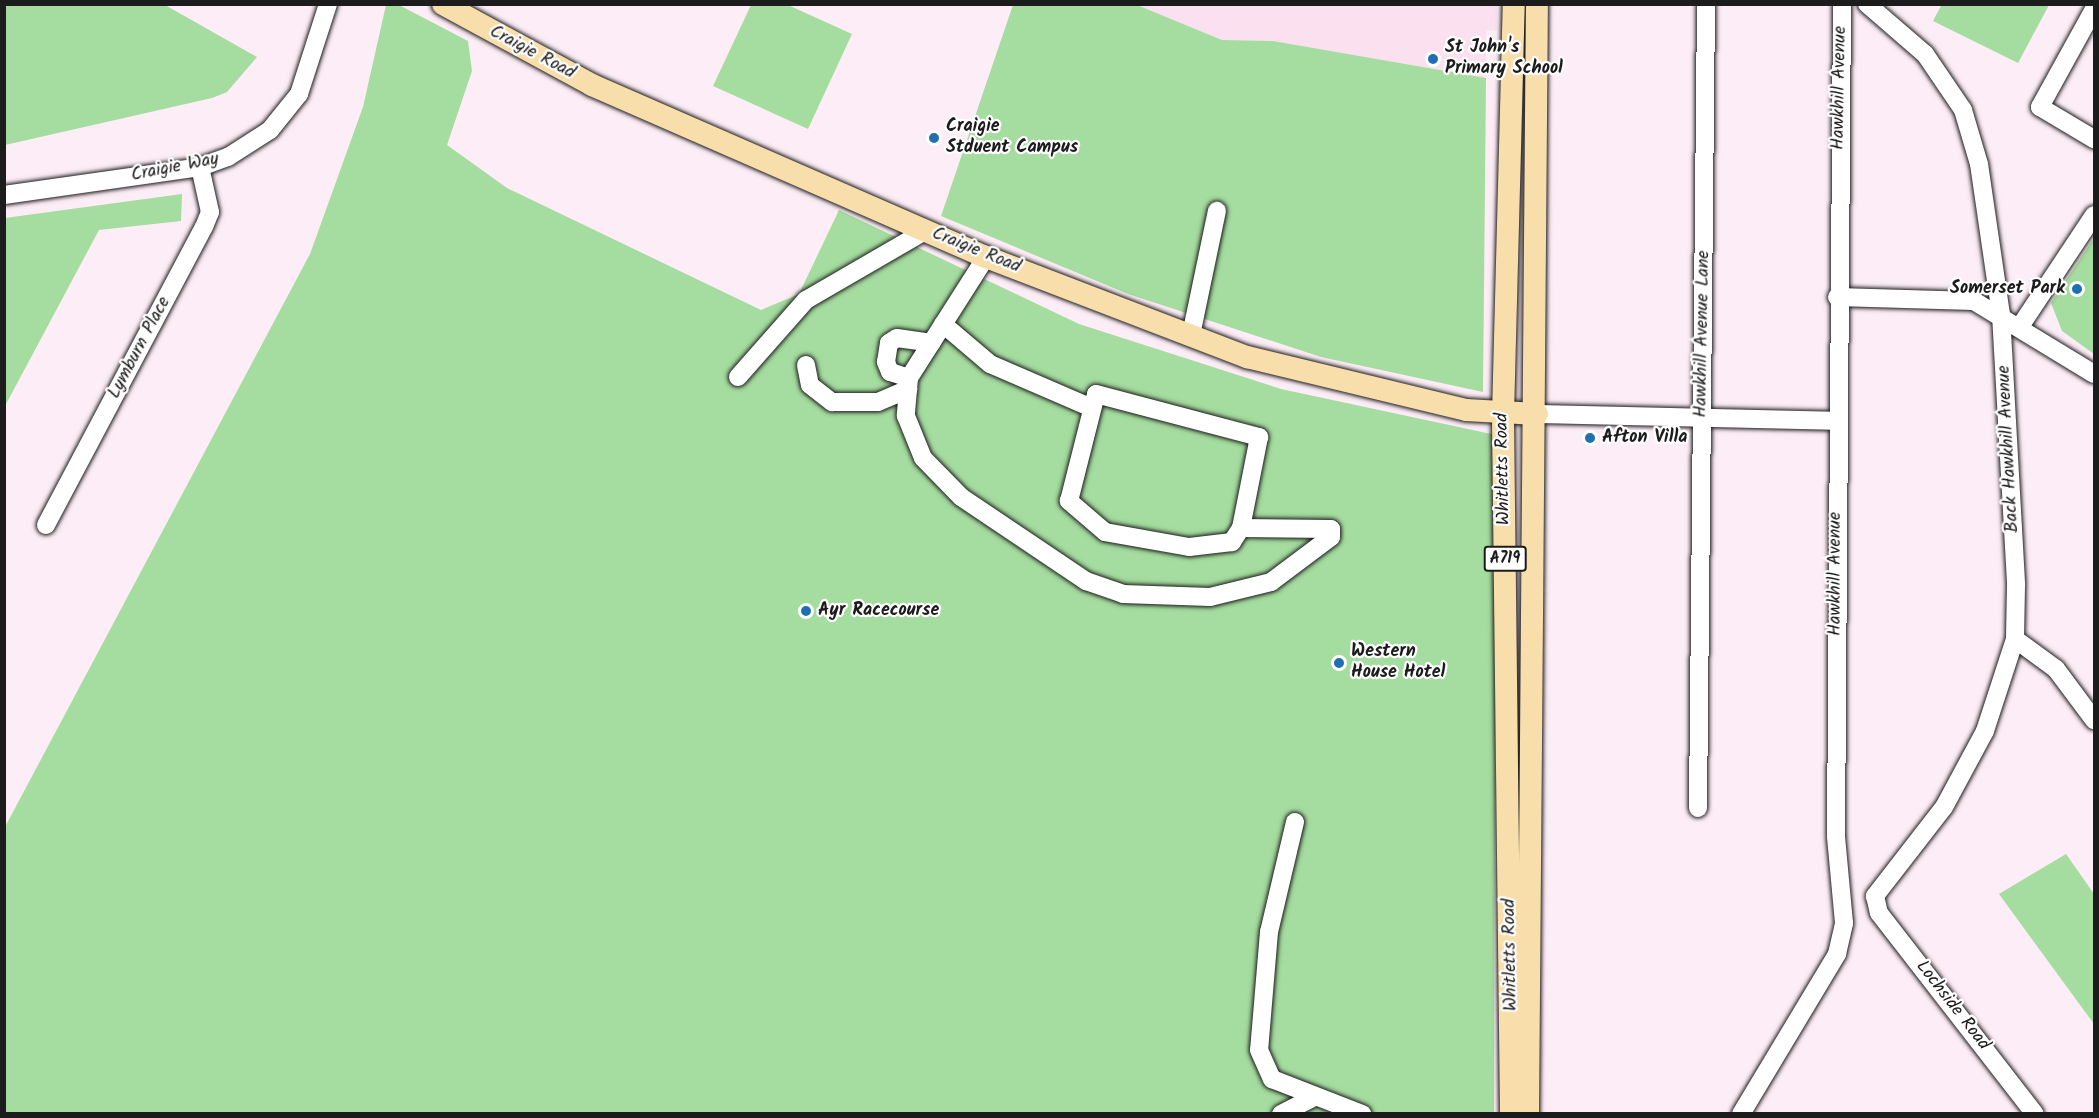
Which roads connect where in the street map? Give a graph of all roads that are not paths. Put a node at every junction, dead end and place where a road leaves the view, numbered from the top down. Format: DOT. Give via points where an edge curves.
graph roads {
  1 [pos="328,4"];
  2 [pos="443,4"];
  3 [pos="1514,4"];
  4 [pos="1538,4"];
  5 [pos="1706,4"];
  6 [pos="1842,4"];
  7 [pos="1868,4"];
  8 [pos="2094,9"];
  9 [pos="1512,60"];
  10 [pos="1537,63"];
  11 [pos="2094,139"];
  12 [pos="200,166"];
  13 [pos="4,195"];
  14 [pos="1217,211"];
  15 [pos="2094,215"];
  16 [pos="926,231"];
  17 [pos="986,257"];
  18 [pos="1837,297"];
  19 [pos="2001,315"];
  20 [pos="943,324"];
  21 [pos="2021,325"];
  22 [pos="1191,335"];
  23 [pos="932,343"];
  24 [pos="806,364"];
  25 [pos="2094,374"];
  26 [pos="738,377"];
  27 [pos="908,384"];
  28 [pos="1092,408"];
  29 [pos="1537,414"];
  30 [pos="1503,415"];
  31 [pos="1701,418"];
  32 [pos="1835,421"];
  33 [pos="46,525"];
  34 [pos="1241,528"];
  35 [pos="2015,639"];
  36 [pos="2094,720"];
  37 [pos="1698,808"];
  38 [pos="1295,822"];
  39 [pos="1875,896"];
  40 [pos="1315,1097"];
  41 [pos="1281,1113"];
  42 [pos="1362,1113"];
  43 [pos="1511,1113"];
  44 [pos="1528,1113"];
  45 [pos="1740,1113"];
  46 [pos="2035,1113"];
  1 -- 12 [label="street, Craigie Way" via="299,94 270,130 228,157"];
  2 -- 16 [label="main road, Craigie Road" via="592,85"];
  3 -- 9 [label="main road, Whitletts Road / A719"];
  4 -- 10 [label="main road, Whitletts Road / A719"];
  5 -- 31 [label="street, Hawkhill Avenue Lane"];
  6 -- 18 [label="street, Hawkhill Avenue"];
  7 -- 19 [label="street, Back Hawkhill Avenue" via="1925,54 1963,110 1979,164"];
  8 -- 11 [label="street" via="2040,107"];
  9 -- 10 [label="street"];
  9 -- 30 [label="main road, Whitletts Road / A719"];
  10 -- 29 [label="main road, Whitletts Road / A719"];
  12 -- 13 [label="street, Craigie Way"];
  12 -- 33 [label="street, Lymburn Place" via="210,212 204,227"];
  14 -- 22 [label="street"];
  15 -- 21 [label="street"];
  16 -- 17 [label="main road, Craigie Road"];
  16 -- 26 [label="street" via="806,300"];
  17 -- 20 [label="street"];
  17 -- 22 [label="main road, Craigie Road"];
  18 -- 19 [label="street" via="1974,301"];
  18 -- 32 [label="street, Hawkhill Avenue"];
  19 -- 21 [label="street"];
  19 -- 35 [label="street, Back Hawkhill Avenue"];
  20 -- 23 [label="street"];
  20 -- 28 [label="street" via="990,364"];
  21 -- 25 [label="street"];
  22 -- 30 [label="main road, Craigie Road" via="1247,357"];
  23 -- 27 [label="street"];
  23 -- 27 [label="street" via="897,338 889,343 890,372"];
  24 -- 27 [label="street" via="810,385 832,402 878,402"];
  27 -- 34 [label="street" via="906,416 923,458 961,497 1086,580 1123,594 1210,597 1271,582 1331,537 1331,529"];
  28 -- 34 [label="street" via="1096,394 1259,437"];
  28 -- 34 [label="street" via="1069,501 1105,532 1208,548 1232,542"];
  29 -- 30 [label="main road, Craigie Road"];
  29 -- 31 [label="street"];
  29 -- 44 [label="main road, Whitletts Road / A719"];
  30 -- 43 [label="main road, Whitletts Road / A719"];
  31 -- 32 [label="street"];
  31 -- 37 [label="street, Hawkhill Avenue Lane"];
  32 -- 45 [label="street, Hawkhill Avenue" via="1836,836 1844,923 1837,954"];
  35 -- 36 [label="street" via="2056,669"];
  35 -- 39 [label="street, Back Hawkhill Avenue" via="1972,754 1944,807"];
  38 -- 40 [label="street" via="1269,932 1259,1050 1272,1079"];
  39 -- 46 [label="street, Lochside Road" via="1878,913"];
  40 -- 41 [label="street"];
  40 -- 42 [label="street"];
}
